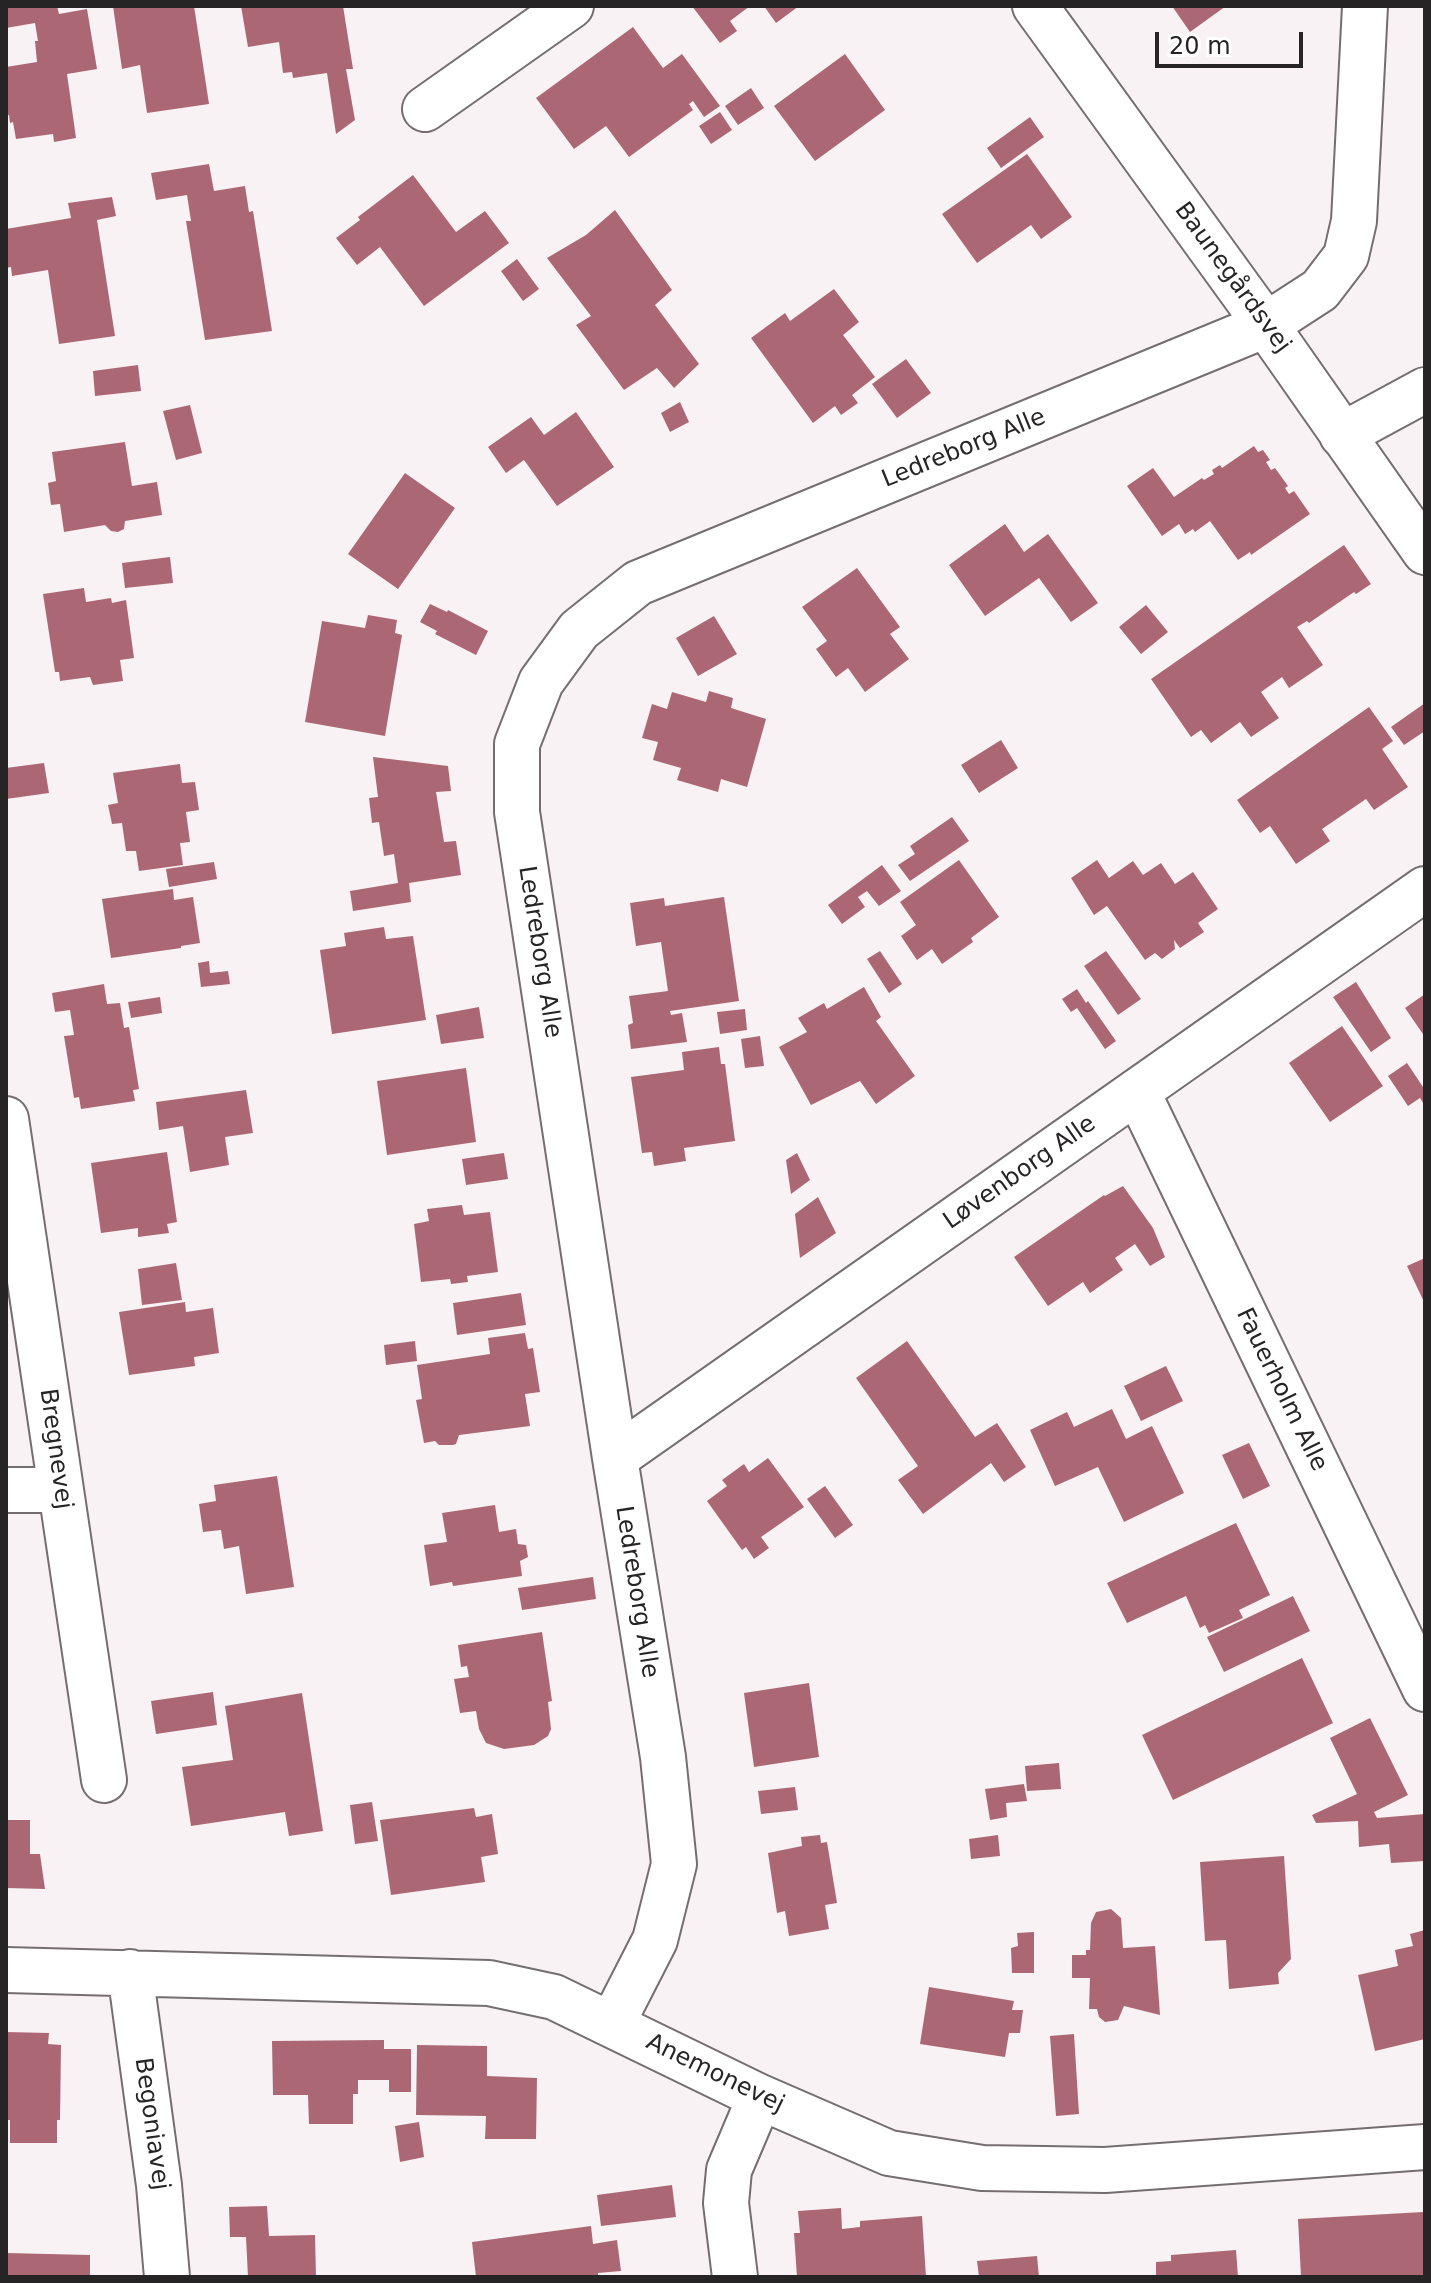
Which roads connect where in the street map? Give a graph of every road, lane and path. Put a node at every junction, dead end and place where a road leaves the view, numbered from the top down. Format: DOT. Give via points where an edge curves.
graph roads {
  1 [pos="571,6"];
  2 [pos="1035,6"];
  3 [pos="1365,6"];
  4 [pos="425,109"];
  5 [pos="1266,325"];
  6 [pos="1425,390"];
  7 [pos="1342,435"];
  8 [pos="1425,552"];
  9 [pos="1425,889"];
  10 [pos="1137,1091"];
  11 [pos="6,1119"];
  12 [pos="615,1458"];
  13 [pos="6,1490"];
  14 [pos="61,1490"];
  15 [pos="1425,1689"];
  16 [pos="104,1780"];
  17 [pos="6,1970"];
  18 [pos="130,1972"];
  19 [pos="612,2024"];
  20 [pos="760,2097"];
  21 [pos="1425,2147"];
  22 [pos="167,2277"];
  23 [pos="735,2277"];
  1 -- 4 [label="street"];
  2 -- 5 [label="street, Baunegårdsvej"];
  3 -- 5 [label="street, Ledreborg Alle" via="1354,221 1346,256 1320,290"];
  5 -- 7 [label="street, Baunegårdsvej"];
  5 -- 12 [label="street, Ledreborg Alle" via="638,583 579,630 541,682 517,744 517,812"];
  6 -- 7 [label="street"];
  7 -- 8 [label="street, Baunegårdsvej"];
  9 -- 10 [label="street, Løvenborg Alle"];
  10 -- 12 [label="street, Løvenborg Alle"];
  10 -- 15 [label="street, Fauerholm Alle"];
  11 -- 14 [label="street, Bregnevej"];
  12 -- 19 [label="street, Ledreborg Alle" via="663,1757 674,1864 655,1940"];
  13 -- 14 [label="street"];
  14 -- 16 [label="street, Bregnevej"];
  17 -- 18 [label="street, Anemonevej"];
  18 -- 19 [label="street, Anemonevej" via="489,1983 554,1997"];
  18 -- 22 [label="street, Begoniavej"];
  19 -- 20 [label="street, Anemonevej"];
  20 -- 21 [label="street, Anemonevej" via="889,2153 982,2168 1105,2170"];
  20 -- 23 [label="street" via="729,2170 726,2203"];
}
